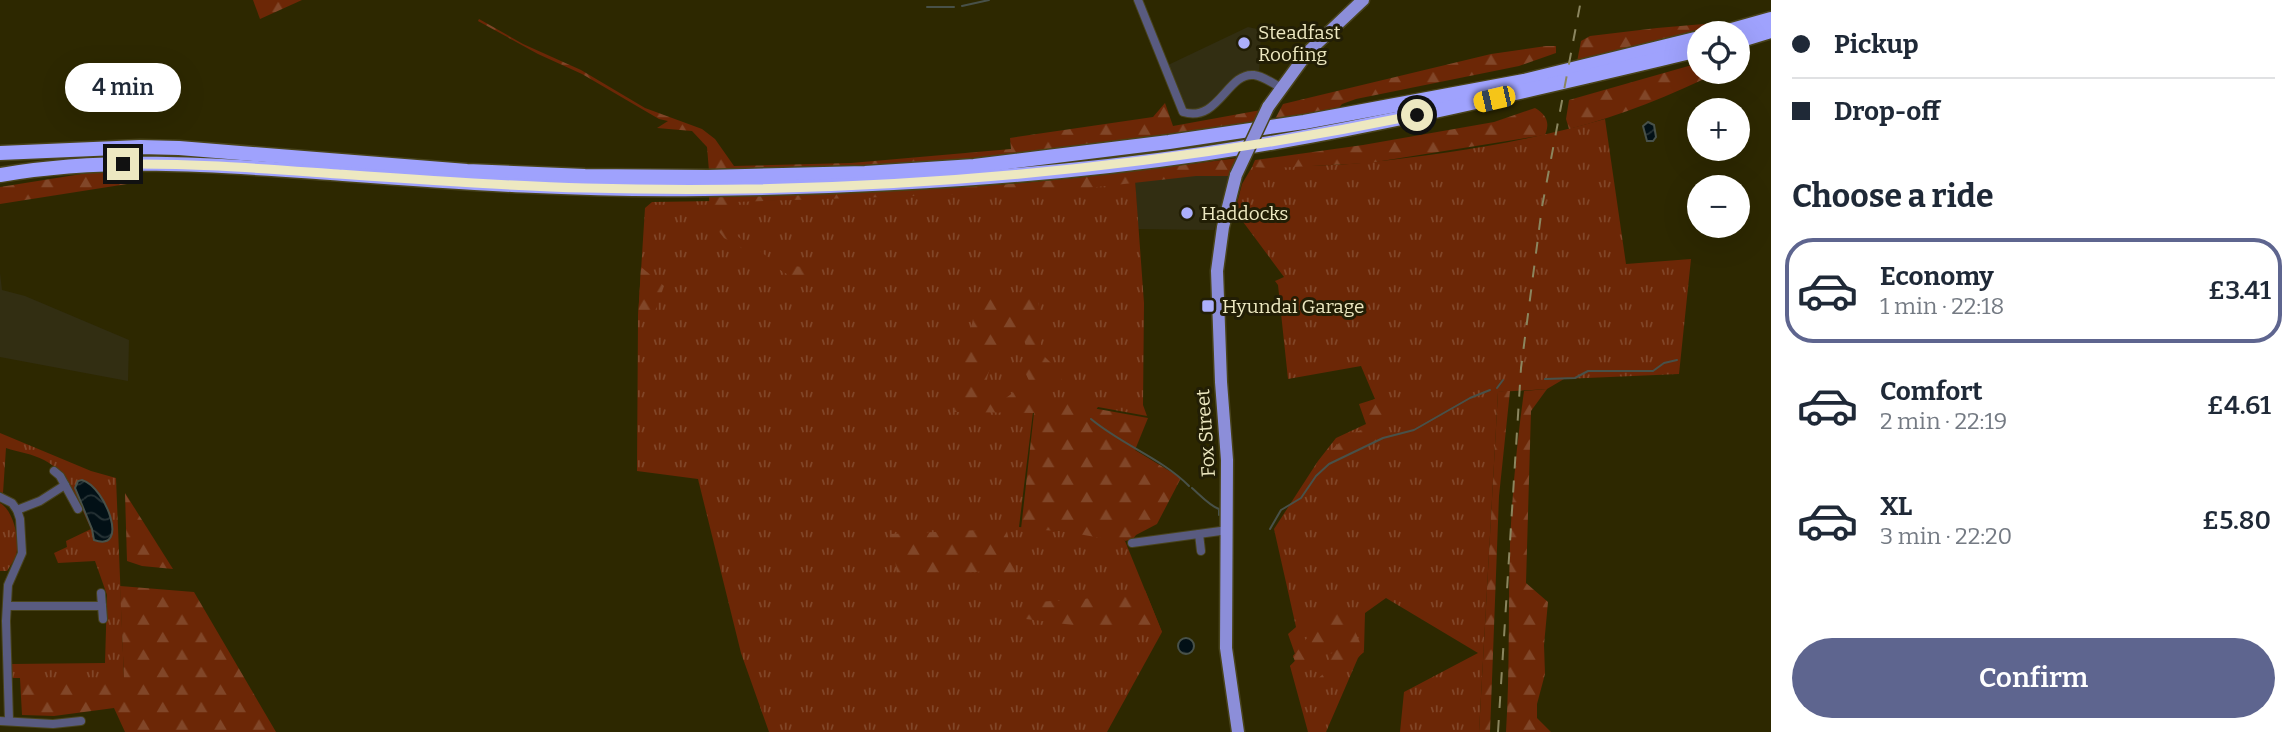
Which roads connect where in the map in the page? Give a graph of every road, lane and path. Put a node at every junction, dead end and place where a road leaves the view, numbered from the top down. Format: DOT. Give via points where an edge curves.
graph roads {
  1 [pos="1138,0"];
  2 [pos="1363,0"];
  3 [pos="1771,19"];
  4 [pos="1750,25"];
  5 [pos="1771,32"];
  6 [pos="1750,38"];
  7 [pos="1687,41"];
  8 [pos="1687,53"];
  9 [pos="1280,87"];
  10 [pos="0,156"];
  11 [pos="0,178"];
  12 [pos="54,471"];
  13 [pos="65,485"];
  14 [pos="0,497"];
  15 [pos="78,509"];
  16 [pos="17,510"];
  17 [pos="1222,531"];
  18 [pos="1199,534"];
  19 [pos="1132,543"];
  20 [pos="1201,551"];
  21 [pos="101,593"];
  22 [pos="7,606"];
  23 [pos="102,606"];
  24 [pos="103,619"];
  25 [pos="3,621"];
  26 [pos="81,720"];
  27 [pos="7,721"];
  28 [pos="69,728"];
  29 [pos="15,732"];
  30 [pos="1238,732"];
  1 -- 9 [label="street" via="1183,112 1211,108 1250,74"];
  2 -- 9 [label="main road, Fox Street" via="1318,41"];
  3 -- 4 [label="highway"];
  5 -- 6 [label="highway"];
  7 -- 10 [label="highway" via="1524,81 1304,122 974,166 787,175 586,176 140,147"];
  8 -- 11 [label="highway" via="1311,136 1188,156 976,178 639,189 224,166 96,164"];
  9 -- 17 [label="main road, Fox Street, bridge" via="1236,175 1217,271 1227,460"];
  12 -- 13 [label="street"];
  13 -- 15 [label="street"];
  13 -- 16 [label="street"];
  14 -- 16 [label="street"];
  16 -- 22 [label="street" via="22,553 8,575"];
  17 -- 18 [label="street"];
  17 -- 30 [label="main road, Fox Street" via="1226,649"];
  18 -- 19 [label="street"];
  18 -- 20 [label="street"];
  21 -- 23 [label="street"];
  22 -- 23 [label="street"];
  22 -- 25 [label="street"];
  23 -- 24 [label="street"];
  25 -- 27 [label="street"];
  26 -- 28 [label="street"];
  27 -- 28 [label="street"];
  27 -- 29 [label="street"];
}
